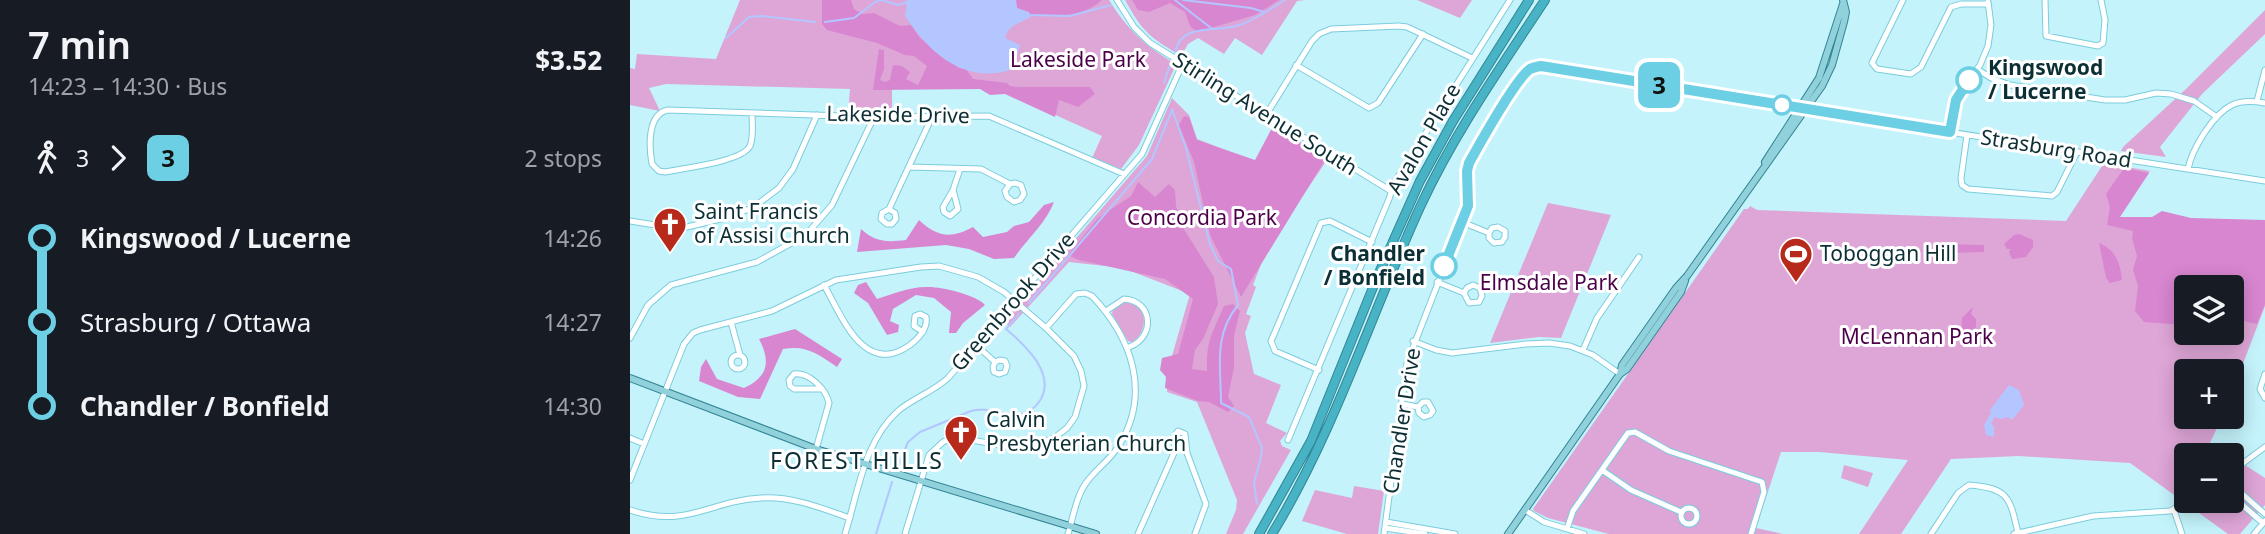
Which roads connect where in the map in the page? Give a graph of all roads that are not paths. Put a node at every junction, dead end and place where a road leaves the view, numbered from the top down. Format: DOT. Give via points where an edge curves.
graph roads {
  1 [pos="1116,0"];
  2 [pos="1510,0"];
  3 [pos="1529,0"];
  4 [pos="1545,0"];
  5 [pos="1903,0"];
  6 [pos="2045,0"];
  7 [pos="2101,0"];
  8 [pos="1843,2"];
  9 [pos="1988,2"];
  10 [pos="1423,34"];
  11 [pos="1472,58"];
  12 [pos="1183,63"];
  13 [pos="1296,65"];
  14 [pos="1556,69"];
  15 [pos="1977,69"];
  16 [pos="2265,70"];
  17 [pos="2257,101"];
  18 [pos="2265,103"];
  19 [pos="1803,109"];
  20 [pos="752,113"];
  21 [pos="817,114"];
  22 [pos="1266,115"];
  23 [pos="874,117"];
  24 [pos="932,117"];
  25 [pos="2217,117"];
  26 [pos="1950,132"];
  27 [pos="1967,135"];
  28 [pos="2077,152"];
  29 [pos="910,167"];
  30 [pos="960,169"];
  31 [pos="2188,169"];
  32 [pos="1124,174"];
  33 [pos="2265,181"];
  34 [pos="1010,184"];
  35 [pos="953,190"];
  36 [pos="1391,191"];
  37 [pos="889,209"];
  38 [pos="630,221"];
  39 [pos="1462,222"];
  40 [pos="1489,233"];
  41 [pos="1371,242"];
  42 [pos="1639,257"];
  43 [pos="1437,282"];
  44 [pos="824,285"];
  45 [pos="1464,293"];
  46 [pos="1015,301"];
  47 [pos="1106,311"];
  48 [pos="732,322"];
  49 [pos="1046,328"];
  50 [pos="923,332"];
  51 [pos="630,338"];
  52 [pos="1413,341"];
  53 [pos="977,346"];
  54 [pos="1129,347"];
  55 [pos="1583,351"];
  56 [pos="740,355"];
  57 [pos="995,362"];
  58 [pos="1319,370"];
  59 [pos="1620,374"];
  60 [pos="2265,374"];
  61 [pos="630,378"];
  62 [pos="822,389"];
  63 [pos="665,392"];
  64 [pos="2265,398"];
  65 [pos="1402,404"];
  66 [pos="1418,407"];
  67 [pos="630,438"];
  68 [pos="1288,440"];
  69 [pos="644,444"];
  70 [pos="2265,447"];
  71 [pos="816,449"];
  72 [pos="1174,453"];
  73 [pos="1187,453"];
  74 [pos="2244,462"];
  75 [pos="866,465"];
  76 [pos="1602,470"];
  77 [pos="630,480"];
  78 [pos="921,481"];
  79 [pos="2244,495"];
  80 [pos="2244,506"];
  81 [pos="630,510"];
  82 [pos="1525,510"];
  83 [pos="2174,510"];
  84 [pos="1681,512"];
  85 [pos="2175,513"];
  86 [pos="2265,514"];
  87 [pos="850,518"];
  88 [pos="2264,522"];
  89 [pos="1070,526"];
  90 [pos="1385,528"];
  91 [pos="1567,529"];
  92 [pos="845,534"];
  93 [pos="905,534"];
  94 [pos="1068,534"];
  95 [pos="1096,534"];
  96 [pos="1138,534"];
  97 [pos="1195,534"];
  98 [pos="1259,534"];
  99 [pos="1272,534"];
  100 [pos="1425,534"];
  101 [pos="1455,534"];
  102 [pos="1508,534"];
  103 [pos="1584,534"];
  104 [pos="1751,534"];
  105 [pos="1931,534"];
  106 [pos="2016,534"];
  107 [pos="2182,534"];
  108 [pos="2254,534"];
  1 -- 12 [label="street, Stirling Avenue South" via="1145,39"];
  2 -- 11 [label="street, Avalon Place"];
  3 -- 98 [label="highway" via="1420,181 1311,441"];
  4 -- 99 [label="highway" via="1444,159 1320,446"];
  5 -- 9 [label="street" via="1872,63 1877,69 1911,74 1921,67 1951,8"];
  6 -- 7 [label="street" via="2046,36 2098,46 2105,36"];
  8 -- 19 [label="main road" via="1846,12 1832,65"];
  9 -- 15 [label="street" via="1990,36"];
  10 -- 11 [label="street"];
  10 -- 13 [label="street" via="1399,26 1331,29 1312,41"];
  10 -- 13 [label="street" via="1378,103 1369,108"];
  11 -- 36 [label="street, Avalon Place"];
  12 -- 22 [label="street, Stirling Avenue South"];
  12 -- 32 [label="street, Greenbrook Drive" via="1142,155"];
  13 -- 22 [label="street"];
  14 -- 19 [label="street, Strasburg Road"];
  14 -- 39 [label="street, Chandler Drive" via="1532,67 1493,123 1469,165 1470,200"];
  15 -- 25 [label="street" via="2010,85 2105,100 2171,94 2194,101"];
  15 -- 26 [label="street" via="1956,100"];
  16 -- 17 [label="street"];
  17 -- 18 [label="street"];
  17 -- 25 [label="street" via="2232,105"];
  19 -- 26 [label="street, Strasburg Road"];
  19 -- 59 [label="main road" via="1687,276 1681,292"];
  20 -- 20 [label="street, Lakeside Drive" via="751,143 739,156 665,172 655,168 651,157 653,123 661,112"];
  20 -- 21 [label="street, Lakeside Drive"];
  21 -- 23 [label="street, Lakeside Drive"];
  21 -- 38 [label="street" via="786,181 754,206 730,218 687,227"];
  22 -- 36 [label="street, Stirling Avenue South"];
  23 -- 24 [label="street, Lakeside Drive"];
  23 -- 51 [label="street" via="838,195 806,235 757,262 671,285 648,305"];
  24 -- 29 [label="street"];
  24 -- 32 [label="street, Lakeside Drive" via="989,116"];
  25 -- 31 [label="street" via="2195,148"];
  26 -- 27 [label="street, Strasburg Road"];
  27 -- 28 [label="street, Strasburg Road"];
  27 -- 28 [label="street" via="1961,178 1968,189 2052,196"];
  28 -- 31 [label="street, Strasburg Road"];
  29 -- 30 [label="street"];
  29 -- 37 [label="street"];
  30 -- 34 [label="street" via="981,169"];
  30 -- 35 [label="street"];
  31 -- 33 [label="street, Strasburg Road"];
  32 -- 46 [label="street, Greenbrook Drive"];
  36 -- 41 [label="street, Avalon Place"];
  39 -- 40 [label="street"];
  39 -- 43 [label="street, Chandler Drive"];
  41 -- 58 [label="street, Avalon Place"];
  41 -- 58 [label="street" via="1330,221 1321,223 1271,341 1275,351"];
  42 -- 55 [label="street" via="1597,318"];
  43 -- 45 [label="street"];
  43 -- 52 [label="street, Chandler Drive"];
  44 -- 46 [label="street" via="848,277 939,266 978,277"];
  44 -- 48 [label="street" via="772,311"];
  44 -- 50 [label="street" via="851,334 868,349 894,352"];
  46 -- 49 [label="street"];
  46 -- 53 [label="street, Greenbrook Drive"];
  47 -- 49 [label="street" via="1092,296 1080,292"];
  47 -- 54 [label="street"];
  47 -- 54 [label="street" via="1124,299 1144,309 1146,331"];
  48 -- 56 [label="street"];
  48 -- 63 [label="street" via="687,338"];
  49 -- 78 [label="street" via="1074,356 1084,386 1079,408 1067,428 1031,447 952,438 929,455"];
  52 -- 55 [label="street" via="1452,353 1549,343"];
  52 -- 65 [label="street, Chandler Drive"];
  53 -- 57 [label="street"];
  53 -- 75 [label="street, Greenbrook Drive" via="941,384 889,420"];
  54 -- 89 [label="street" via="1135,386 1131,419 1117,449 1085,484"];
  55 -- 59 [label="street"];
  58 -- 68 [label="street, Avalon Place"];
  59 -- 82 [label="main road"];
  60 -- 64 [label="street" via="2260,389"];
  61 -- 63 [label="main road"];
  62 -- 62 [label="street" via="800,373 789,380 794,389"];
  62 -- 71 [label="street" via="829,403"];
  63 -- 69 [label="street"];
  63 -- 71 [label="main road"];
  65 -- 66 [label="street"];
  65 -- 90 [label="street, Chandler Drive"];
  67 -- 69 [label="street"];
  69 -- 77 [label="street"];
  70 -- 74 [label="street"];
  71 -- 75 [label="main road"];
  72 -- 73 [label="street"];
  72 -- 73 [label="street" via="1178,431 1185,434"];
  72 -- 96 [label="street"];
  73 -- 97 [label="street" via="1206,504"];
  75 -- 78 [label="main road"];
  75 -- 87 [label="street, Greenbrook Drive"];
  76 -- 84 [label="street" via="1631,490"];
  76 -- 91 [label="street" via="1573,511"];
  76 -- 104 [label="street" via="1628,433 1635,432 1668,451 1757,479 1765,488"];
  78 -- 89 [label="main road"];
  78 -- 93 [label="street"];
  79 -- 86 [label="street"];
  80 -- 88 [label="street"];
  81 -- 87 [label="street" via="673,518 739,501 774,498"];
  82 -- 91 [label="street"];
  82 -- 102 [label="main road"];
  83 -- 106 [label="street" via="2093,516"];
  85 -- 107 [label="street"];
  87 -- 92 [label="street, Greenbrook Drive"];
  88 -- 108 [label="street"];
  89 -- 94 [label="street"];
  89 -- 95 [label="main road"];
  90 -- 100 [label="street"];
  90 -- 101 [label="street"];
  91 -- 103 [label="street"];
  105 -- 106 [label="street" via="1958,493 1969,485 2007,496"];
}
